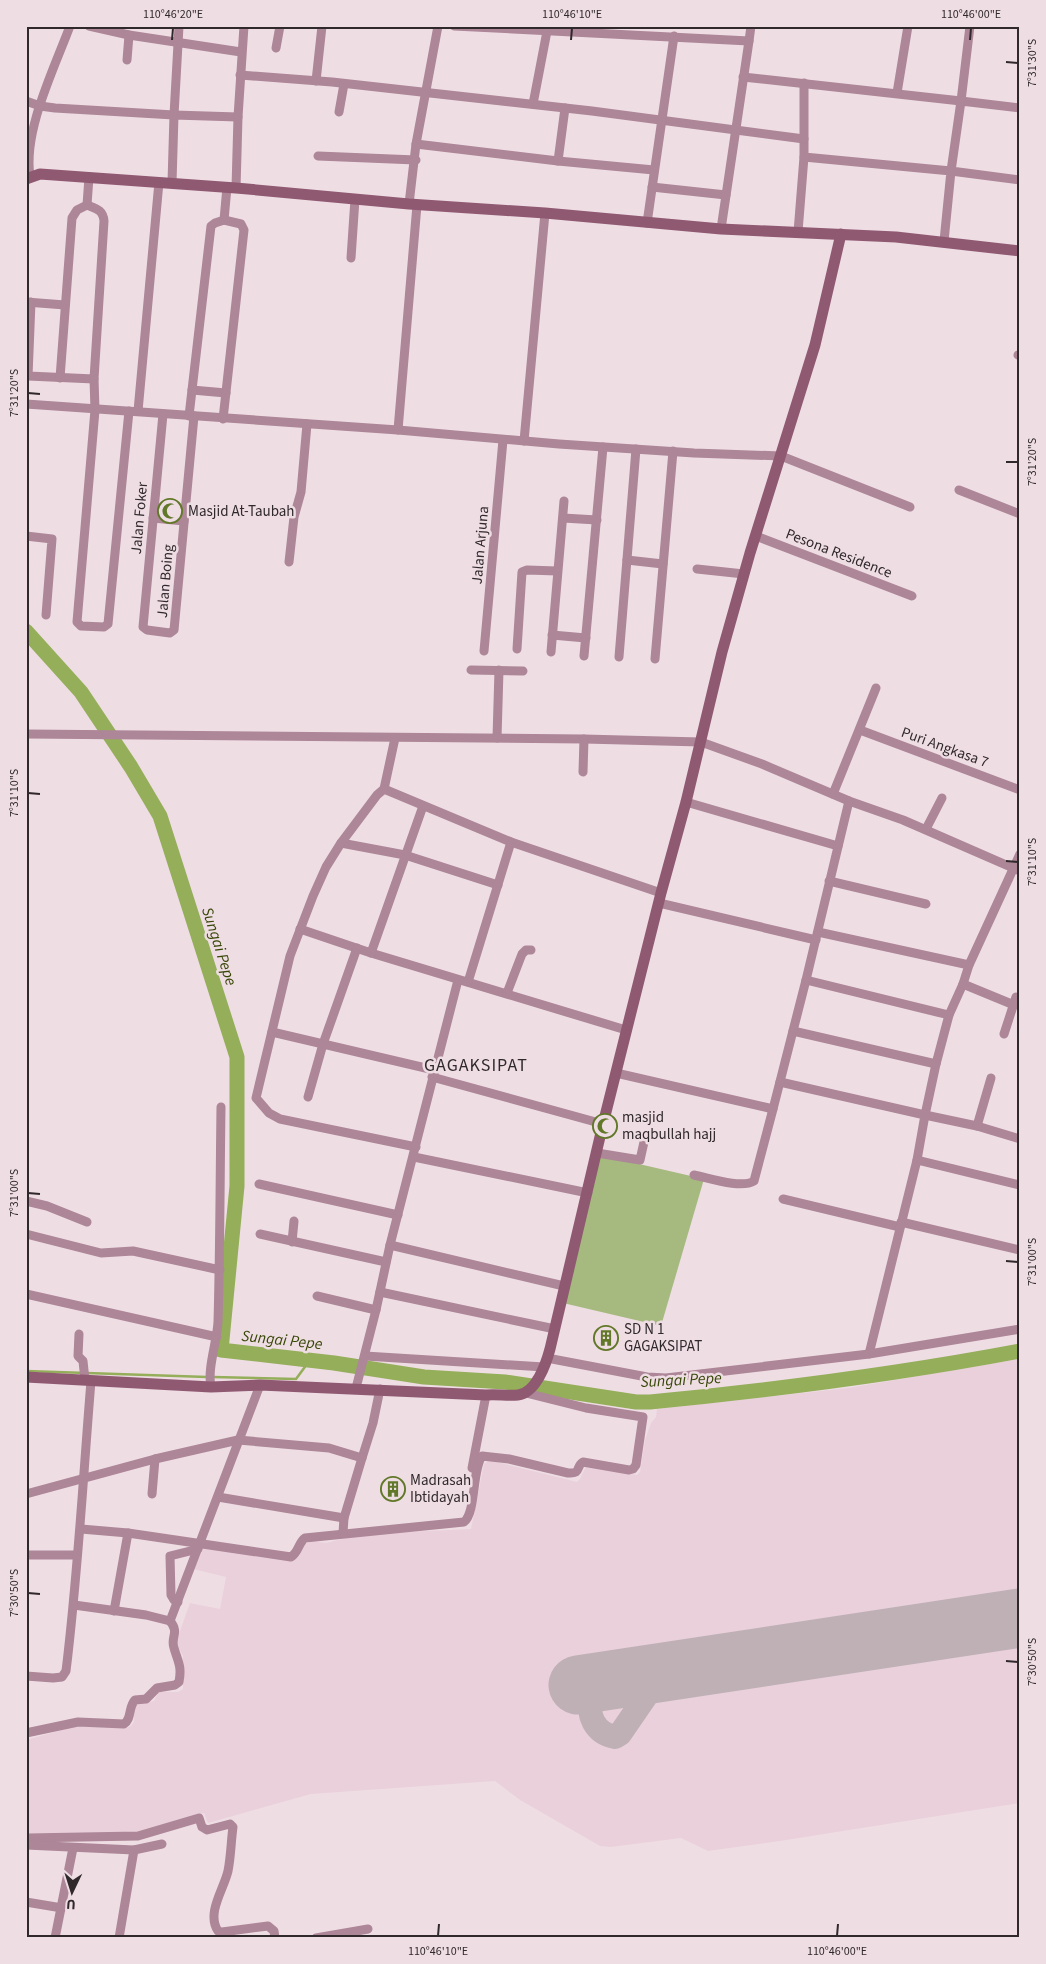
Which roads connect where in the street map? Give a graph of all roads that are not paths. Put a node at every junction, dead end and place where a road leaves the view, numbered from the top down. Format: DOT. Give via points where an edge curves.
graph roads {
  1 [pos="70,26"];
  2 [pos="89,26"];
  3 [pos="179,26"];
  4 [pos="244,26"];
  5 [pos="280,26"];
  6 [pos="322,26"];
  7 [pos="438,26"];
  8 [pos="454,26"];
  9 [pos="751,26"];
  10 [pos="908,26"];
  11 [pos="970,26"];
  12 [pos="547,28"];
  13 [pos="129,35"];
  14 [pos="674,36"];
  15 [pos="749,41"];
  16 [pos="179,42"];
  17 [pos="276,48"];
  18 [pos="241,52"];
  19 [pos="127,60"];
  20 [pos="240,74"];
  21 [pos="743,77"];
  22 [pos="316,81"];
  23 [pos="804,83"];
  24 [pos="344,84"];
  25 [pos="426,93"];
  26 [pos="897,93"];
  27 [pos="26,101"];
  28 [pos="961,101"];
  29 [pos="533,104"];
  30 [pos="40,106"];
  31 [pos="564,108"];
  32 [pos="1020,108"];
  33 [pos="339,112"];
  34 [pos="174,115"];
  35 [pos="238,117"];
  36 [pos="662,119"];
  37 [pos="736,130"];
  38 [pos="804,139"];
  39 [pos="416,144"];
  40 [pos="318,156"];
  41 [pos="804,156"];
  42 [pos="416,160"];
  43 [pos="558,161"];
  44 [pos="654,170"];
  45 [pos="951,171"];
  46 [pos="89,177"];
  47 [pos="28,178"];
  48 [pos="1020,180"];
  49 [pos="159,182"];
  50 [pos="172,183"];
  51 [pos="652,187"];
  52 [pos="232,188"];
  53 [pos="726,195"];
  54 [pos="355,200"];
  55 [pos="87,205"];
  56 [pos="413,205"];
  57 [pos="545,213"];
  58 [pos="224,220"];
  59 [pos="647,223"];
  60 [pos="721,229"];
  61 [pos="798,232"];
  62 [pos="842,234"];
  63 [pos="944,241"];
  64 [pos="1020,251"];
  65 [pos="351,258"];
  66 [pos="28,302"];
  67 [pos="65,305"];
  68 [pos="60,378"];
  69 [pos="94,379"];
  70 [pos="192,390"];
  71 [pos="226,393"];
  72 [pos="26,404"];
  73 [pos="95,410"];
  74 [pos="134,411"];
  75 [pos="163,414"];
  76 [pos="192,416"];
  77 [pos="223,419"];
  78 [pos="307,424"];
  79 [pos="398,430"];
  80 [pos="503,440"];
  81 [pos="524,441"];
  82 [pos="603,447"];
  83 [pos="636,449"];
  84 [pos="673,451"];
  85 [pos="781,456"];
  86 [pos="959,490"];
  87 [pos="564,501"];
  88 [pos="910,507"];
  89 [pos="1020,514"];
  90 [pos="153,518"];
  91 [pos="563,518"];
  92 [pos="596,520"];
  93 [pos="184,521"];
  94 [pos="26,536"];
  95 [pos="756,536"];
  96 [pos="627,560"];
  97 [pos="289,562"];
  98 [pos="663,564"];
  99 [pos="697,569"];
  100 [pos="557,572"];
  101 [pos="744,574"];
  102 [pos="912,596"];
  103 [pos="46,614"];
  104 [pos="174,630"];
  105 [pos="552,635"];
  106 [pos="586,638"];
  107 [pos="517,649"];
  108 [pos="484,651"];
  109 [pos="551,652"];
  110 [pos="584,656"];
  111 [pos="619,657"];
  112 [pos="655,659"];
  113 [pos="471,670"];
  114 [pos="499,670"];
  115 [pos="523,671"];
  116 [pos="876,688"];
  117 [pos="860,730"];
  118 [pos="26,734"];
  119 [pos="394,738"];
  120 [pos="497,738"];
  121 [pos="584,739"];
  122 [pos="701,742"];
  123 [pos="583,772"];
  124 [pos="384,789"];
  125 [pos="1020,790"];
  126 [pos="833,794"];
  127 [pos="942,798"];
  128 [pos="849,801"];
  129 [pos="686,802"];
  130 [pos="423,806"];
  131 [pos="926,829"];
  132 [pos="511,842"];
  133 [pos="341,843"];
  134 [pos="838,846"];
  135 [pos="1020,854"];
  136 [pos="405,855"];
  137 [pos="1016,868"];
  138 [pos="829,881"];
  139 [pos="498,884"];
  140 [pos="660,898"];
  141 [pos="926,904"];
  142 [pos="300,929"];
  143 [pos="817,936"];
  144 [pos="357,948"];
  145 [pos="530,950"];
  146 [pos="371,953"];
  147 [pos="969,965"];
  148 [pos="458,980"];
  149 [pos="806,980"];
  150 [pos="468,982"];
  151 [pos="963,984"];
  152 [pos="1019,988"];
  153 [pos="507,993"];
  154 [pos="1017,1000"];
  155 [pos="950,1015"];
  156 [pos="626,1030"];
  157 [pos="793,1031"];
  158 [pos="272,1032"];
  159 [pos="1004,1034"];
  160 [pos="323,1044"];
  161 [pos="936,1064"];
  162 [pos="433,1074"];
  163 [pos="616,1074"];
  164 [pos="991,1078"];
  165 [pos="780,1082"];
  166 [pos="308,1097"];
  167 [pos="221,1107"];
  168 [pos="773,1109"];
  169 [pos="925,1115"];
  170 [pos="603,1124"];
  171 [pos="977,1126"];
  172 [pos="1020,1139"];
  173 [pos="644,1142"];
  174 [pos="416,1147"];
  175 [pos="597,1153"];
  176 [pos="414,1157"];
  177 [pos="917,1160"];
  178 [pos="694,1175"];
  179 [pos="259,1184"];
  180 [pos="1020,1185"];
  181 [pos="588,1193"];
  182 [pos="783,1198"];
  183 [pos="26,1201"];
  184 [pos="398,1215"];
  185 [pos="294,1221"];
  186 [pos="87,1222"];
  187 [pos="900,1224"];
  188 [pos="26,1234"];
  189 [pos="260,1234"];
  190 [pos="292,1242"];
  191 [pos="390,1245"];
  192 [pos="1020,1250"];
  193 [pos="386,1262"];
  194 [pos="220,1270"];
  195 [pos="564,1286"];
  196 [pos="380,1292"];
  197 [pos="26,1294"];
  198 [pos="317,1296"];
  199 [pos="376,1310"];
  200 [pos="1019,1327"];
  201 [pos="555,1329"];
  202 [pos="79,1334"];
  203 [pos="217,1338"];
  204 [pos="869,1354"];
  205 [pos="364,1358"];
  206 [pos="544,1366"];
  207 [pos="86,1376"];
  208 [pos="26,1377"];
  209 [pos="358,1383"];
  210 [pos="260,1384"];
  211 [pos="211,1385"];
  212 [pos="380,1389"];
  213 [pos="529,1390"];
  214 [pos="486,1395"];
  215 [pos="238,1440"];
  216 [pos="362,1458"];
  217 [pos="155,1459"];
  218 [pos="83,1478"];
  219 [pos="26,1494"];
  220 [pos="152,1494"];
  221 [pos="218,1497"];
  222 [pos="466,1503"];
  223 [pos="344,1518"];
  224 [pos="81,1529"];
  225 [pos="128,1533"];
  226 [pos="343,1534"];
  227 [pos="199,1547"];
  228 [pos="26,1555"];
  229 [pos="77,1555"];
  230 [pos="178,1602"];
  231 [pos="74,1605"];
  232 [pos="114,1611"];
  233 [pos="170,1621"];
  234 [pos="26,1676"];
  235 [pos="26,1733"];
  236 [pos="26,1838"];
  237 [pos="162,1844"];
  238 [pos="26,1845"];
  239 [pos="73,1848"];
  240 [pos="134,1850"];
  241 [pos="26,1902"];
  242 [pos="62,1908"];
  243 [pos="368,1929"];
  244 [pos="55,1938"];
  245 [pos="119,1938"];
  246 [pos="275,1938"];
  247 [pos="316,1938"];
  1 -- 30 [label="street"];
  2 -- 13 [label="street"];
  3 -- 16 [label="street"];
  4 -- 18 [label="street"];
  5 -- 17 [label="street"];
  6 -- 22 [label="street"];
  7 -- 25 [label="street"];
  8 -- 12 [label="street"];
  9 -- 15 [label="street"];
  10 -- 26 [label="street"];
  11 -- 28 [label="street"];
  12 -- 14 [label="street"];
  12 -- 29 [label="street"];
  13 -- 16 [label="street"];
  13 -- 19 [label="street"];
  14 -- 15 [label="street"];
  14 -- 36 [label="street"];
  15 -- 21 [label="street"];
  16 -- 18 [label="street"];
  16 -- 34 [label="street"];
  18 -- 20 [label="street"];
  20 -- 22 [label="street"];
  20 -- 35 [label="street"];
  21 -- 23 [label="street"];
  21 -- 37 [label="street"];
  22 -- 24 [label="street"];
  23 -- 26 [label="street"];
  23 -- 38 [label="street"];
  24 -- 25 [label="street"];
  24 -- 33 [label="street"];
  25 -- 29 [label="street"];
  25 -- 39 [label="street"];
  26 -- 28 [label="street"];
  27 -- 30 [label="street"];
  28 -- 32 [label="street"];
  28 -- 45 [label="street"];
  29 -- 31 [label="street"];
  30 -- 34 [label="street"];
  30 -- 47 [label="street" via="33,132"];
  31 -- 36 [label="street"];
  31 -- 43 [label="street"];
  34 -- 35 [label="street"];
  34 -- 50 [label="street"];
  35 -- 52 [label="street"];
  36 -- 37 [label="street"];
  36 -- 44 [label="street"];
  37 -- 38 [label="street"];
  37 -- 53 [label="street"];
  38 -- 41 [label="street"];
  39 -- 42 [label="street"];
  39 -- 43 [label="street"];
  40 -- 42 [label="street"];
  41 -- 45 [label="street"];
  41 -- 61 [label="street"];
  42 -- 56 [label="street"];
  43 -- 44 [label="street"];
  44 -- 51 [label="street"];
  45 -- 48 [label="street"];
  45 -- 63 [label="street"];
  46 -- 47 [label="main road" via="40,174"];
  46 -- 49 [label="main road"];
  46 -- 55 [label="street"];
  49 -- 50 [label="main road"];
  49 -- 74 [label="street"];
  50 -- 52 [label="main road"];
  51 -- 53 [label="street"];
  51 -- 59 [label="street"];
  52 -- 54 [label="main road"];
  52 -- 58 [label="street"];
  53 -- 60 [label="street"];
  54 -- 56 [label="main road"];
  54 -- 65 [label="street"];
  55 -- 67 [label="street" via="77,210 72,218"];
  55 -- 69 [label="street" via="100,210 104,221"];
  56 -- 57 [label="main road"];
  56 -- 79 [label="street"];
  57 -- 59 [label="main road"];
  57 -- 81 [label="street"];
  58 -- 70 [label="street, Jalan Boing" via="211,226"];
  58 -- 71 [label="street" via="240,224 244,230"];
  59 -- 60 [label="main road"];
  60 -- 61 [label="main road"];
  61 -- 62 [label="main road"];
  62 -- 63 [label="main road"];
  62 -- 85 [label="main road" via="815,345"];
  63 -- 64 [label="main road"];
  66 -- 67 [label="street"];
  66 -- 68 [label="street" via="28,376"];
  67 -- 68 [label="street"];
  68 -- 69 [label="street"];
  69 -- 73 [label="street"];
  70 -- 71 [label="street"];
  70 -- 76 [label="street, Jalan Boing"];
  71 -- 77 [label="street"];
  72 -- 73 [label="street"];
  73 -- 74 [label="street"];
  73 -- 74 [label="street" via="77,622 81,626 104,627 108,624"];
  74 -- 75 [label="street"];
  75 -- 76 [label="street"];
  75 -- 90 [label="street, Jalan Foker"];
  76 -- 77 [label="street"];
  76 -- 93 [label="street, Jalan Boing"];
  77 -- 78 [label="street"];
  78 -- 79 [label="street"];
  78 -- 97 [label="street" via="301,492 294,517"];
  79 -- 80 [label="street"];
  80 -- 81 [label="street"];
  80 -- 108 [label="street, Jalan Arjuna"];
  81 -- 82 [label="street"];
  82 -- 83 [label="street"];
  82 -- 92 [label="street"];
  83 -- 84 [label="street"];
  83 -- 96 [label="street"];
  84 -- 85 [label="street"];
  84 -- 98 [label="street"];
  85 -- 88 [label="street"];
  85 -- 95 [label="main road"];
  86 -- 89 [label="street"];
  87 -- 91 [label="street"];
  90 -- 93 [label="street"];
  90 -- 104 [label="street, Jalan Foker" via="143,624 147,630 170,633"];
  91 -- 92 [label="street"];
  91 -- 100 [label="street"];
  92 -- 106 [label="street"];
  93 -- 104 [label="street, Jalan Boing"];
  94 -- 103 [label="street" via="52,538"];
  95 -- 101 [label="main road"];
  95 -- 102 [label="street, Pesona Residence"];
  96 -- 98 [label="street"];
  96 -- 111 [label="street"];
  98 -- 112 [label="street"];
  99 -- 101 [label="street"];
  100 -- 105 [label="street"];
  100 -- 107 [label="street" via="522,572"];
  101 -- 122 [label="main road"];
  105 -- 106 [label="street"];
  105 -- 109 [label="street"];
  106 -- 110 [label="street"];
  113 -- 114 [label="street"];
  114 -- 115 [label="street"];
  114 -- 120 [label="street"];
  116 -- 117 [label="street"];
  117 -- 125 [label="street, Puri Angkasa 7"];
  117 -- 126 [label="street"];
  118 -- 119 [label="street"];
  119 -- 120 [label="street"];
  119 -- 124 [label="street"];
  120 -- 121 [label="street"];
  121 -- 122 [label="street"];
  121 -- 123 [label="street"];
  122 -- 126 [label="street"];
  122 -- 129 [label="main road"];
  124 -- 130 [label="street"];
  124 -- 133 [label="street"];
  126 -- 128 [label="street"];
  127 -- 131 [label="street"];
  128 -- 131 [label="street"];
  128 -- 134 [label="street"];
  129 -- 134 [label="street"];
  129 -- 140 [label="main road"];
  130 -- 132 [label="street"];
  130 -- 136 [label="street"];
  131 -- 137 [label="street"];
  132 -- 139 [label="street"];
  132 -- 140 [label="street"];
  133 -- 136 [label="street"];
  133 -- 142 [label="street" via="326,867"];
  134 -- 138 [label="street"];
  135 -- 137 [label="street"];
  136 -- 139 [label="street"];
  136 -- 146 [label="street"];
  137 -- 147 [label="street"];
  138 -- 141 [label="street"];
  138 -- 143 [label="street"];
  139 -- 150 [label="street"];
  140 -- 143 [label="street"];
  140 -- 156 [label="main road"];
  142 -- 144 [label="street"];
  142 -- 158 [label="street" via="290,956"];
  143 -- 147 [label="street"];
  143 -- 149 [label="street"];
  144 -- 146 [label="street"];
  144 -- 160 [label="street"];
  145 -- 153 [label="street" via="522,954"];
  146 -- 148 [label="street"];
  147 -- 151 [label="street"];
  148 -- 150 [label="street"];
  148 -- 162 [label="street"];
  149 -- 155 [label="street"];
  149 -- 157 [label="street"];
  150 -- 153 [label="street"];
  151 -- 154 [label="street"];
  151 -- 155 [label="street"];
  152 -- 154 [label="street"];
  153 -- 156 [label="street"];
  154 -- 159 [label="street"];
  155 -- 161 [label="street"];
  156 -- 163 [label="main road"];
  157 -- 161 [label="street"];
  157 -- 165 [label="street"];
  158 -- 160 [label="street"];
  158 -- 174 [label="street" via="256,1094 269,1113 280,1119"];
  160 -- 162 [label="street"];
  160 -- 166 [label="street"];
  161 -- 169 [label="street"];
  162 -- 170 [label="street"];
  162 -- 174 [label="street"];
  163 -- 168 [label="street"];
  163 -- 170 [label="main road"];
  164 -- 171 [label="street"];
  165 -- 168 [label="street"];
  165 -- 169 [label="street"];
  167 -- 194 [label="street"];
  168 -- 178 [label="street" via="754,1181 733,1183"];
  169 -- 171 [label="street"];
  169 -- 177 [label="street"];
  170 -- 175 [label="main road"];
  171 -- 172 [label="street"];
  173 -- 175 [label="street" via="640,1160"];
  174 -- 176 [label="street"];
  175 -- 181 [label="main road"];
  176 -- 181 [label="street"];
  176 -- 184 [label="street"];
  177 -- 180 [label="street"];
  177 -- 187 [label="street"];
  179 -- 184 [label="street"];
  181 -- 195 [label="main road"];
  182 -- 187 [label="street"];
  183 -- 186 [label="street"];
  184 -- 191 [label="street"];
  185 -- 190 [label="street"];
  187 -- 192 [label="street"];
  187 -- 204 [label="street"];
  188 -- 194 [label="street" via="102,1253 133,1251"];
  189 -- 190 [label="street"];
  190 -- 193 [label="street"];
  191 -- 193 [label="street"];
  191 -- 195 [label="street"];
  193 -- 196 [label="street"];
  194 -- 203 [label="street"];
  195 -- 201 [label="main road"];
  196 -- 199 [label="street"];
  196 -- 201 [label="street"];
  197 -- 203 [label="street"];
  198 -- 199 [label="street"];
  199 -- 205 [label="street"];
  200 -- 204 [label="street"];
  201 -- 206 [label="main road"];
  202 -- 207 [label="street" via="78,1356 83,1360"];
  203 -- 211 [label="street"];
  204 -- 206 [label="street" via="666,1378"];
  205 -- 206 [label="street"];
  205 -- 209 [label="street"];
  206 -- 213 [label="main road"];
  207 -- 208 [label="main road"];
  207 -- 211 [label="main road"];
  207 -- 218 [label="street"];
  209 -- 210 [label="main road"];
  209 -- 212 [label="main road"];
  210 -- 211 [label="main road"];
  210 -- 215 [label="street"];
  212 -- 214 [label="main road"];
  212 -- 216 [label="street"];
  213 -- 214 [label="main road" via="519,1395"];
  213 -- 226 [label="street" via="586,1408 643,1417 636,1465 630,1470 583,1462 575,1474 568,1474 509,1458 482,1456 469,1515 464,1522"];
  214 -- 222 [label="street"];
  215 -- 216 [label="street" via="329,1448"];
  215 -- 217 [label="street"];
  215 -- 221 [label="street"];
  216 -- 223 [label="street"];
  217 -- 218 [label="street"];
  217 -- 220 [label="street"];
  218 -- 219 [label="street"];
  218 -- 224 [label="street"];
  221 -- 223 [label="street"];
  221 -- 227 [label="street"];
  223 -- 226 [label="street"];
  224 -- 225 [label="street"];
  224 -- 229 [label="street"];
  225 -- 227 [label="street"];
  225 -- 232 [label="street"];
  226 -- 227 [label="street" via="305,1538 291,1557"];
  227 -- 230 [label="street"];
  227 -- 230 [label="street" via="170,1556 171,1595"];
  228 -- 229 [label="street"];
  229 -- 231 [label="street"];
  230 -- 233 [label="street"];
  231 -- 232 [label="street"];
  231 -- 234 [label="street" via="66,1671 62,1677"];
  232 -- 233 [label="street"];
  233 -- 235 [label="street" via="174,1626 174,1648 179,1660 178,1684 157,1688 150,1697 135,1700 128,1722 124,1724 78,1722"];
  236 -- 246 [label="street" via="138,1836 199,1818 206,1830 230,1824 233,1827 228,1872 217,1900 214,1925 222,1932 268,1926 274,1931"];
  237 -- 240 [label="street"];
  238 -- 239 [label="street"];
  239 -- 240 [label="street"];
  239 -- 242 [label="street"];
  240 -- 245 [label="street"];
  241 -- 242 [label="street"];
  242 -- 244 [label="street"];
  243 -- 247 [label="street"];
}
